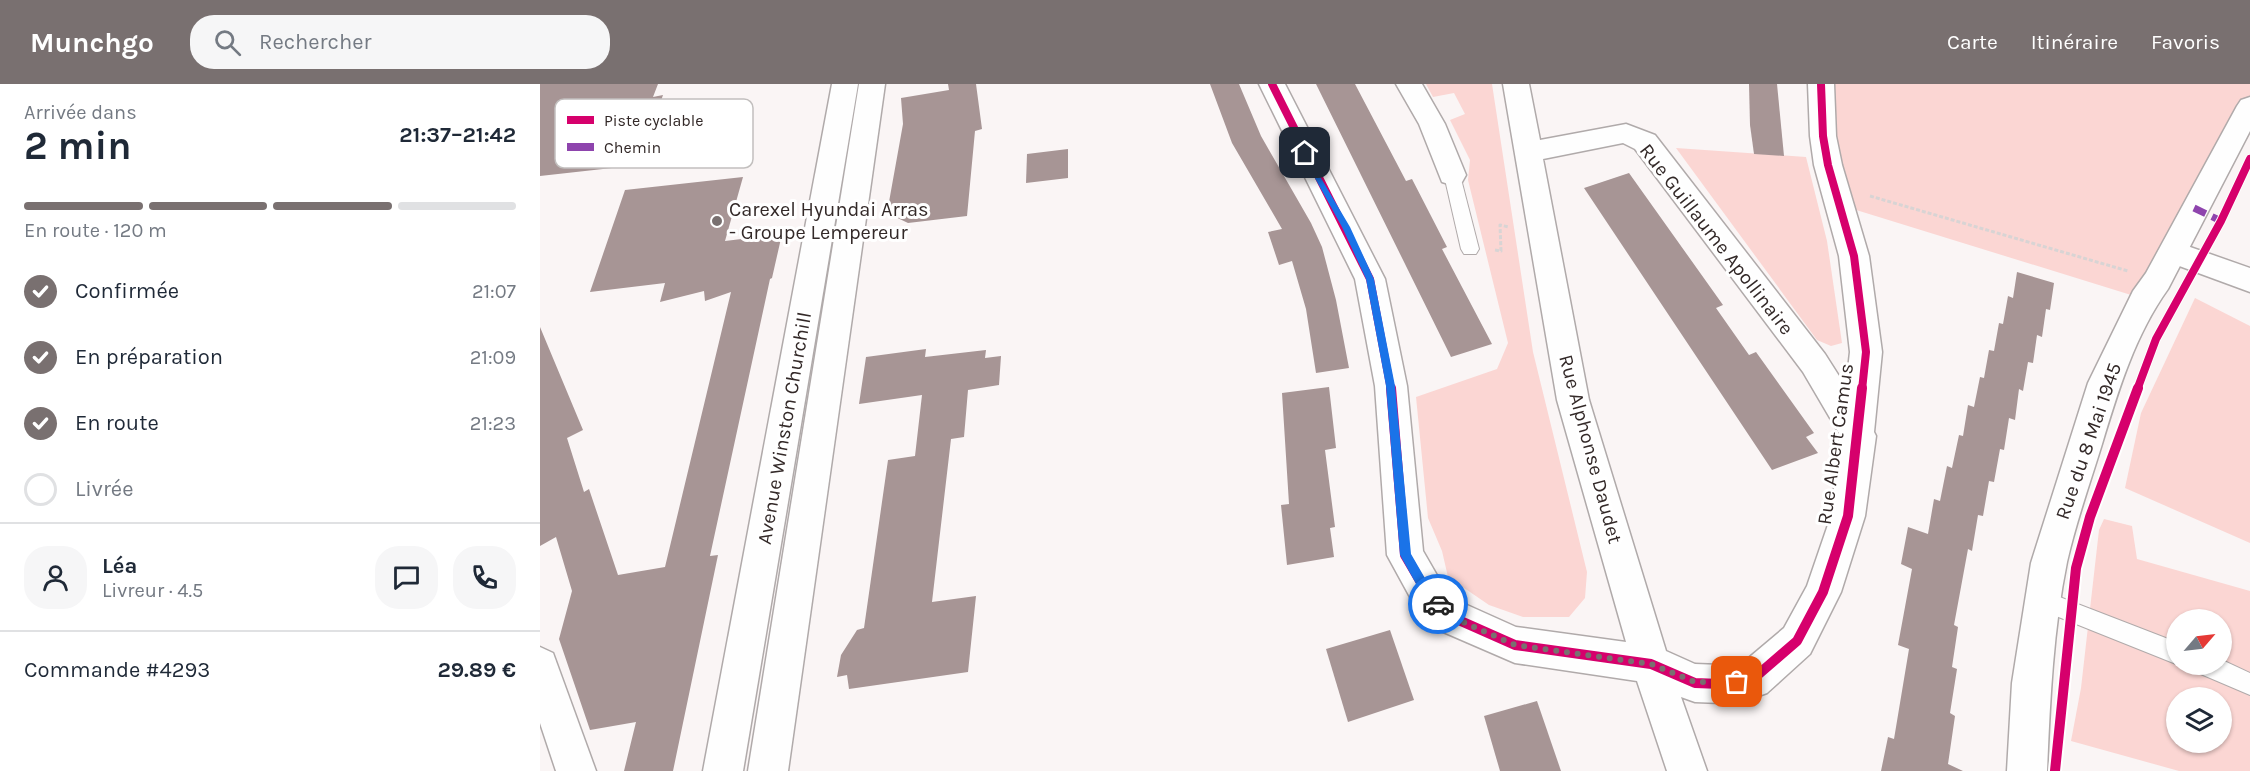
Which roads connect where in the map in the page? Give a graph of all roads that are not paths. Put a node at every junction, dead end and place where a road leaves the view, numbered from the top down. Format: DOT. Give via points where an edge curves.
graph roads {
  1 [pos="845,84"];
  2 [pos="872,84"];
  3 [pos="1272,84"];
  4 [pos="1409,84"];
  5 [pos="1516,84"];
  6 [pos="1821,84"];
  7 [pos="2250,106"];
  8 [pos="1527,151"];
  9 [pos="1452,175"];
  10 [pos="1470,249"];
  11 [pos="2173,252"];
  12 [pos="2250,280"];
  13 [pos="1859,436"];
  14 [pos="2044,601"];
  15 [pos="2166,649"];
  16 [pos="1651,664"];
  17 [pos="540,666"];
  18 [pos="2229,675"];
  19 [pos="2250,684"];
  20 [pos="576,771"];
  21 [pos="723,771"];
  22 [pos="768,771"];
  23 [pos="1688,771"];
  24 [pos="2027,771"];
  1 -- 21 [label="street, Avenue Winston Churchill"];
  2 -- 22 [label="street, Avenue Winston Churchill"];
  3 -- 16 [label="street, Rue Albert Camus" via="1370,279 1390,386 1406,555 1429,596 1454,618 1515,645"];
  4 -- 9 [label="street" via="1432,124"];
  5 -- 8 [label="street, Rue Alphonse Daudet"];
  6 -- 13 [label="street, Rue Albert Camus" via="1823,136 1854,256 1866,352"];
  7 -- 11 [label="street, Rue du 8 Mai 1945"];
  8 -- 13 [label="street, Rue Guillaume Apollinaire" via="1626,133 1645,142 1814,363"];
  8 -- 16 [label="street, Rue Alphonse Daudet" via="1573,400"];
  9 -- 10 [label="lane"];
  11 -- 12 [label="street"];
  11 -- 14 [label="street, Rue du 8 Mai 1945" via="2144,299 2104,383 2049,563"];
  13 -- 16 [label="street, Rue Albert Camus" via="1848,516 1823,592 1797,641 1753,679 1721,684 1695,682"];
  14 -- 15 [label="lane"];
  14 -- 24 [label="street, Rue du 8 Mai 1945" via="2031,683"];
  16 -- 23 [label="street, Rue Alphonse Daudet"];
  17 -- 20 [label="street"];
  18 -- 19 [label="lane"];
}
